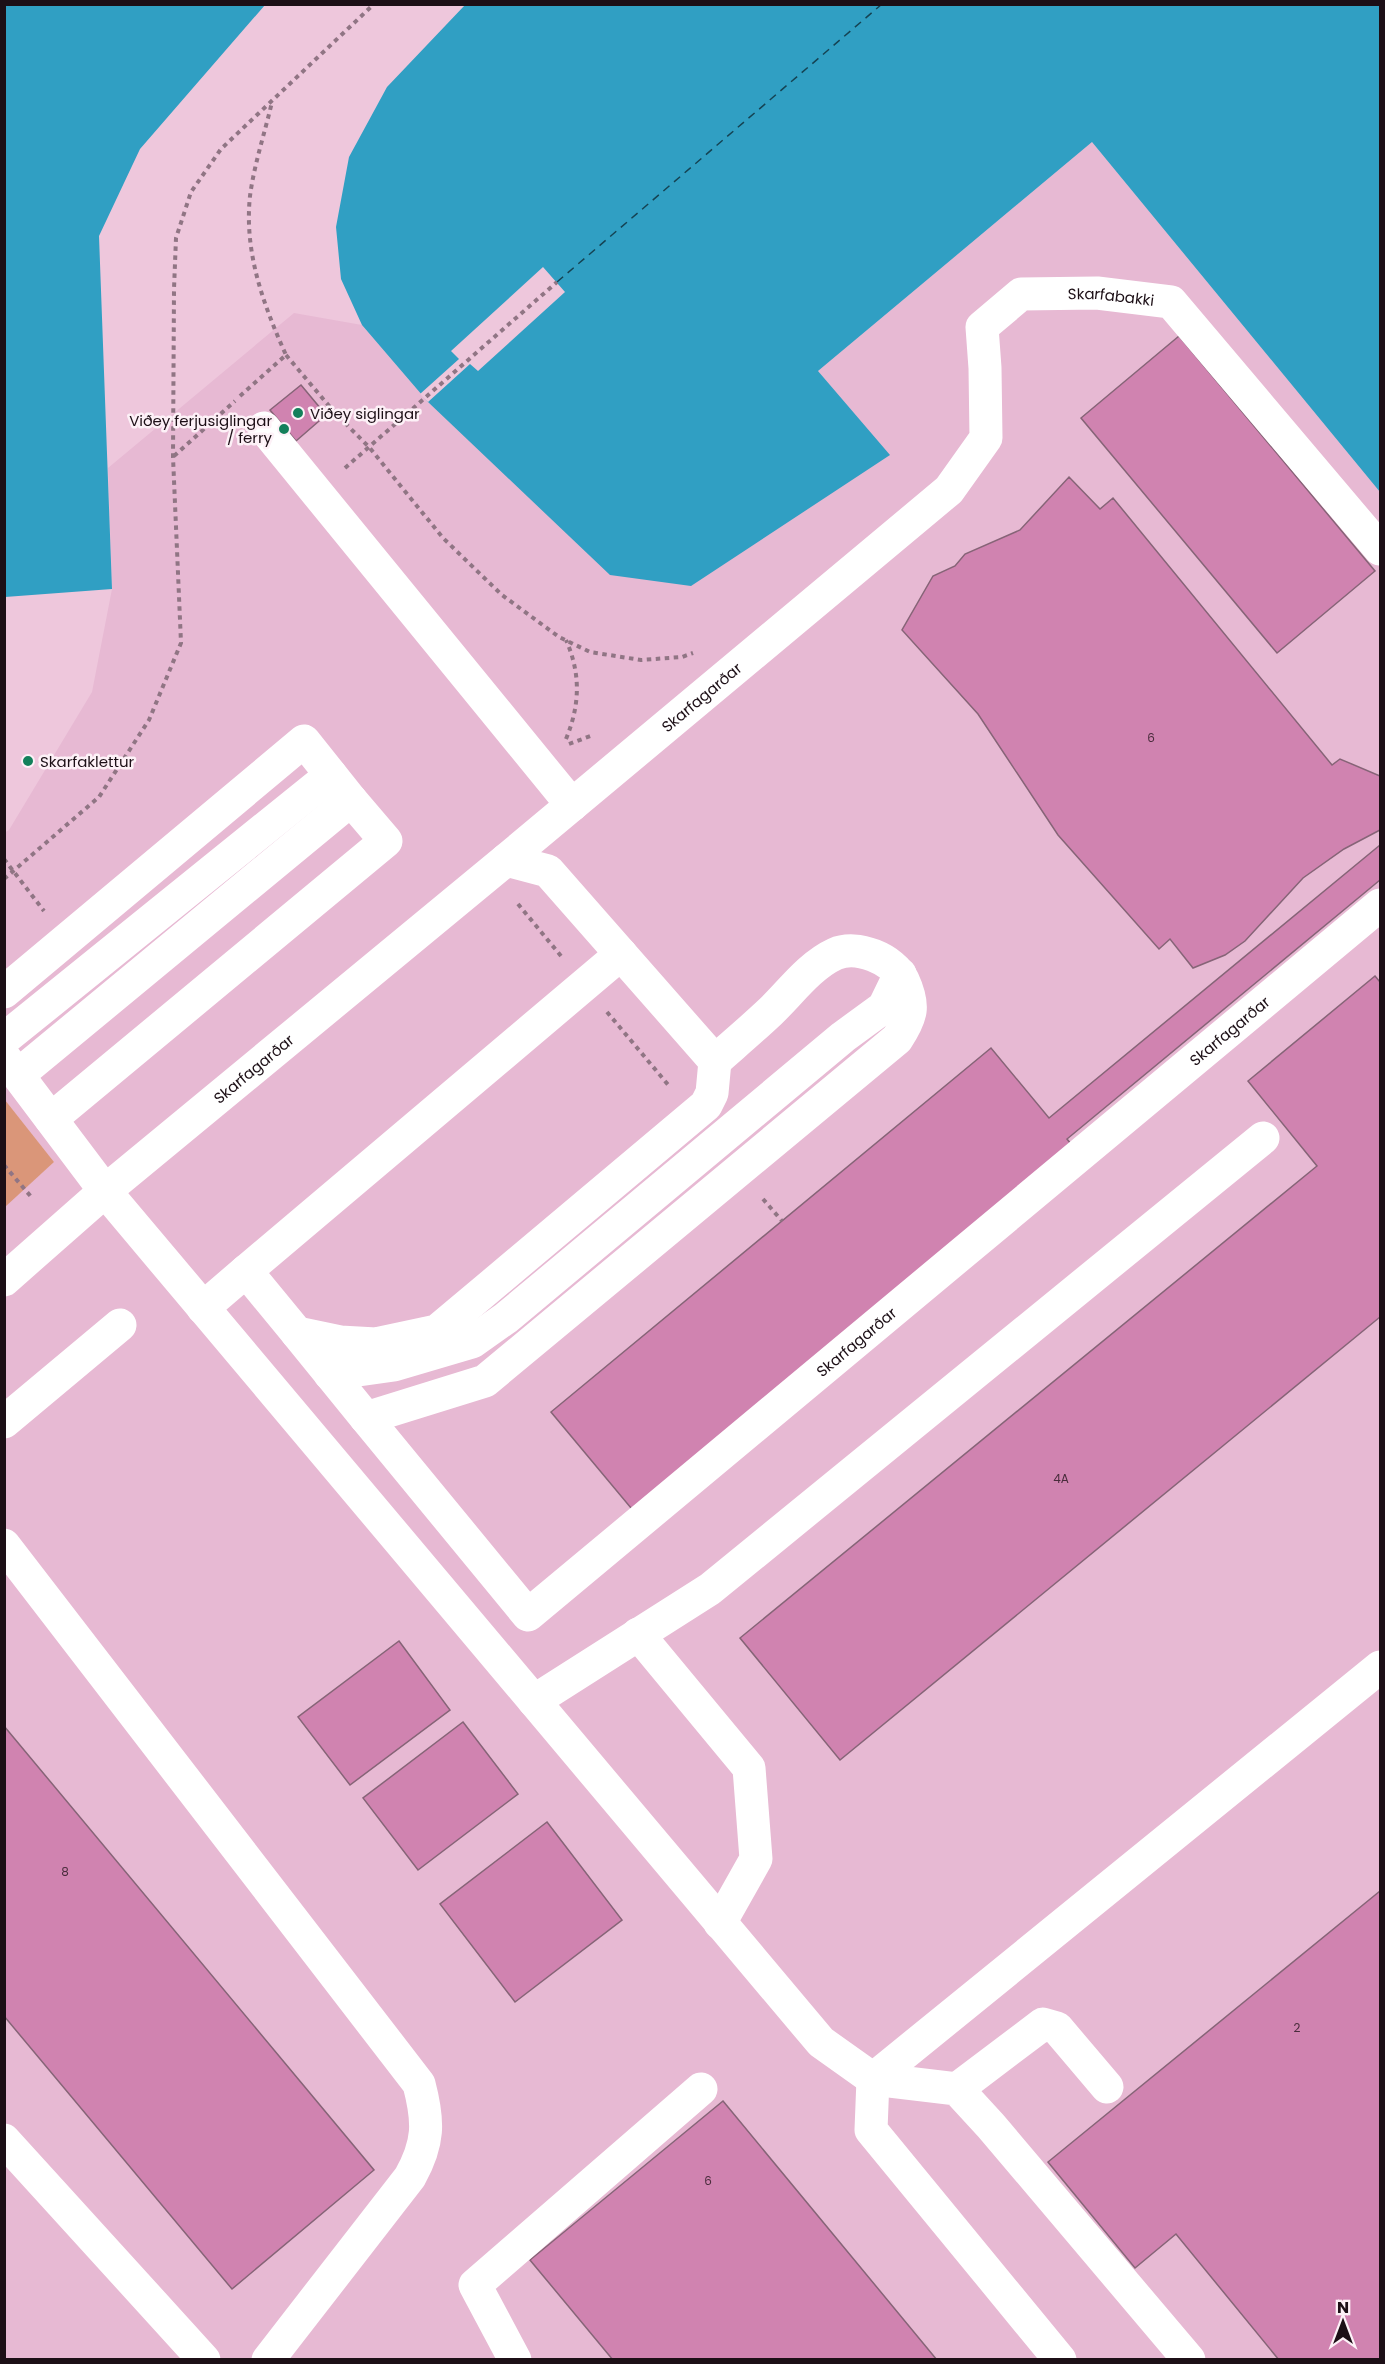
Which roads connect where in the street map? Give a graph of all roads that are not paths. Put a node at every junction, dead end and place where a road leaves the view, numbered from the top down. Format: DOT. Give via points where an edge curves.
graph roads {
  1 [pos="264,428"];
  2 [pos="896,535"];
  3 [pos="1380,549"];
  4 [pos="331,775"];
  5 [pos="351,800"];
  6 [pos="572,805"];
  7 [pos="506,860"];
  8 [pos="1380,905"];
  9 [pos="621,954"];
  10 [pos="900,974"];
  11 [pos="4,992"];
  12 [pos="4,1039"];
  13 [pos="715,1061"];
  14 [pos="11,1066"];
  15 [pos="51,1119"];
  16 [pos="1263,1138"];
  17 [pos="105,1191"];
  18 [pos="246,1272"];
  19 [pos="4,1280"];
  20 [pos="203,1308"];
  21 [pos="120,1325"];
  22 [pos="297,1333"];
  23 [pos="330,1374"];
  24 [pos="366,1418"];
  25 [pos="4,1422"];
  26 [pos="4,1545"];
  27 [pos="638,1634"];
  28 [pos="1380,1667"];
  29 [pos="534,1701"];
  30 [pos="720,1923"];
  31 [pos="873,2079"];
  32 [pos="1107,2087"];
  33 [pos="701,2089"];
  34 [pos="957,2090"];
  35 [pos="4,2140"];
  36 [pos="204,2360"];
  37 [pos="268,2360"];
  38 [pos="515,2360"];
  39 [pos="1060,2360"];
  40 [pos="1189,2360"];
  1 -- 6 [label="street"];
  2 -- 3 [label="street, Skarfabakki" via="949,490 986,438 982,327 1021,294 1096,293 1171,302"];
  2 -- 6 [label="street, Skarfagarðar"];
  4 -- 5 [label="street"];
  4 -- 11 [label="street" via="304,741"];
  4 -- 12 [label="street"];
  5 -- 14 [label="street"];
  5 -- 15 [label="street" via="386,841"];
  6 -- 7 [label="street, Skarfagarðar"];
  7 -- 9 [label="street" via="548,871"];
  7 -- 17 [label="street, Skarfagarðar"];
  8 -- 24 [label="street, Skarfagarðar" via="528,1615"];
  9 -- 13 [label="street"];
  9 -- 18 [label="street"];
  10 -- 13 [label="street" via="882,958 860,952 837,952 815,966 769,1014"];
  10 -- 23 [label="street" via="884,1007 472,1342 394,1365"];
  10 -- 24 [label="street" via="910,996 910,1018 897,1040 485,1381"];
  13 -- 22 [label="street" via="712,1092 706,1105 436,1331 376,1344"];
  14 -- 15 [label="street"];
  15 -- 17 [label="street"];
  16 -- 27 [label="street" via="710,1589"];
  17 -- 19 [label="street, Skarfagarðar"];
  17 -- 20 [label="street"];
  18 -- 20 [label="street"];
  18 -- 22 [label="street, Skarfagarðar"];
  20 -- 29 [label="street"];
  21 -- 25 [label="street"];
  22 -- 23 [label="street, Skarfagarðar"];
  23 -- 24 [label="street, Skarfagarðar"];
  26 -- 37 [label="street" via="419,2084 426,2109 422,2156 410,2177"];
  27 -- 29 [label="street"];
  27 -- 30 [label="street" via="749,1768 756,1859"];
  28 -- 31 [label="street"];
  29 -- 30 [label="street"];
  30 -- 31 [label="street" via="821,2042"];
  31 -- 34 [label="street"];
  31 -- 39 [label="street" via="871,2130"];
  32 -- 34 [label="street" via="1057,2028 1042,2024"];
  33 -- 38 [label="street" via="475,2285"];
  34 -- 40 [label="street"];
  35 -- 36 [label="street"];
}
